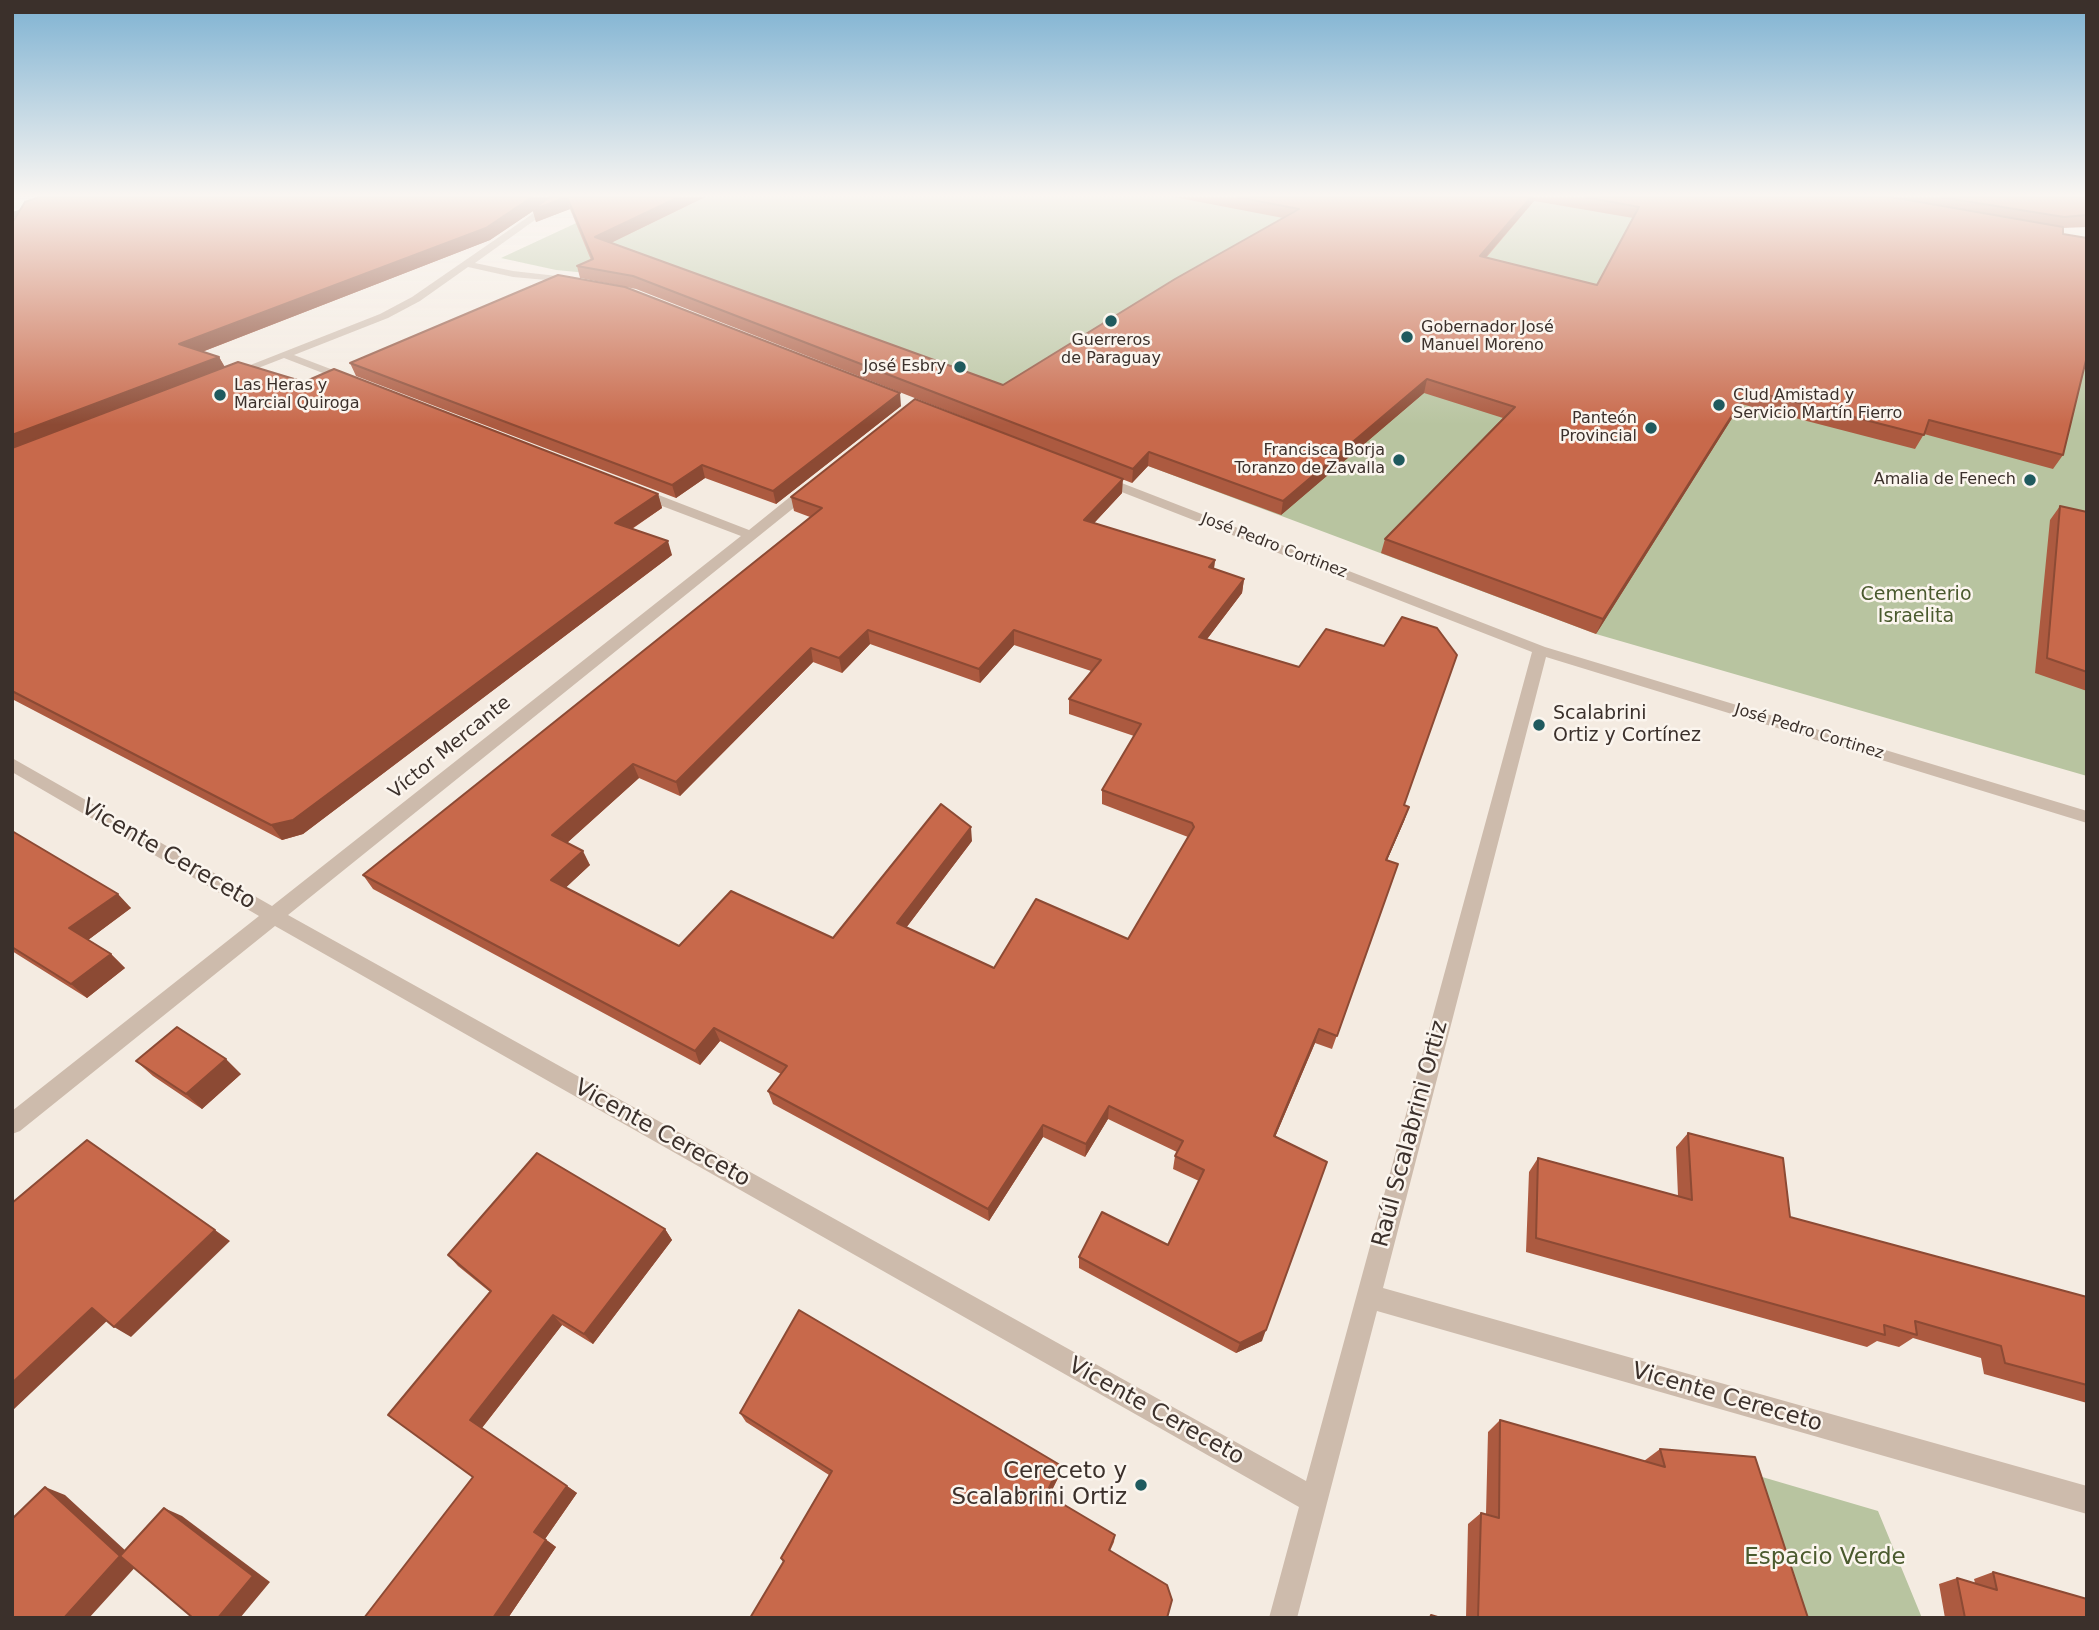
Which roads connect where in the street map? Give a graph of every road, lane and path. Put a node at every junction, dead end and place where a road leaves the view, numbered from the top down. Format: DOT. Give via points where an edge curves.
graph roads {
  1 [pos="455,273"];
  2 [pos="509,273"];
  3 [pos="586,283"];
  4 [pos="285,355"];
  5 [pos="224,378"];
  6 [pos="363,385"];
  7 [pos="1093,475"];
  8 [pos="824,477"];
  9 [pos="622,485"];
  10 [pos="751,535"];
  11 [pos="1540,650"];
  12 [pos="12,764"];
  13 [pos="2087,817"];
  14 [pos="274,916"];
  15 [pos="12,1124"];
  16 [pos="1368,1296"];
  17 [pos="1314,1500"];
  18 [pos="2087,1500"];
  19 [pos="1283,1618"];
  1 -- 4 [label="street" via="384,316"];
  2 -- 3 [label="street"];
  4 -- 5 [label="street"];
  4 -- 6 [label="street"];
  7 -- 11 [label="street, José Pedro Cortinez"];
  8 -- 10 [label="street, Víctor Mercante"];
  9 -- 10 [label="street"];
  10 -- 14 [label="street, Víctor Mercante"];
  11 -- 13 [label="street, José Pedro Cortinez"];
  11 -- 16 [label="street, Raúl Scalabrini Ortiz"];
  12 -- 14 [label="street, Vicente Cereceto"];
  14 -- 15 [label="street, Víctor Mercante"];
  14 -- 17 [label="street, Vicente Cereceto"];
  16 -- 17 [label="street, Raúl Scalabrini Ortiz"];
  16 -- 18 [label="street, Vicente Cereceto"];
  17 -- 19 [label="street, Raúl Scalabrini Ortiz"];
}
